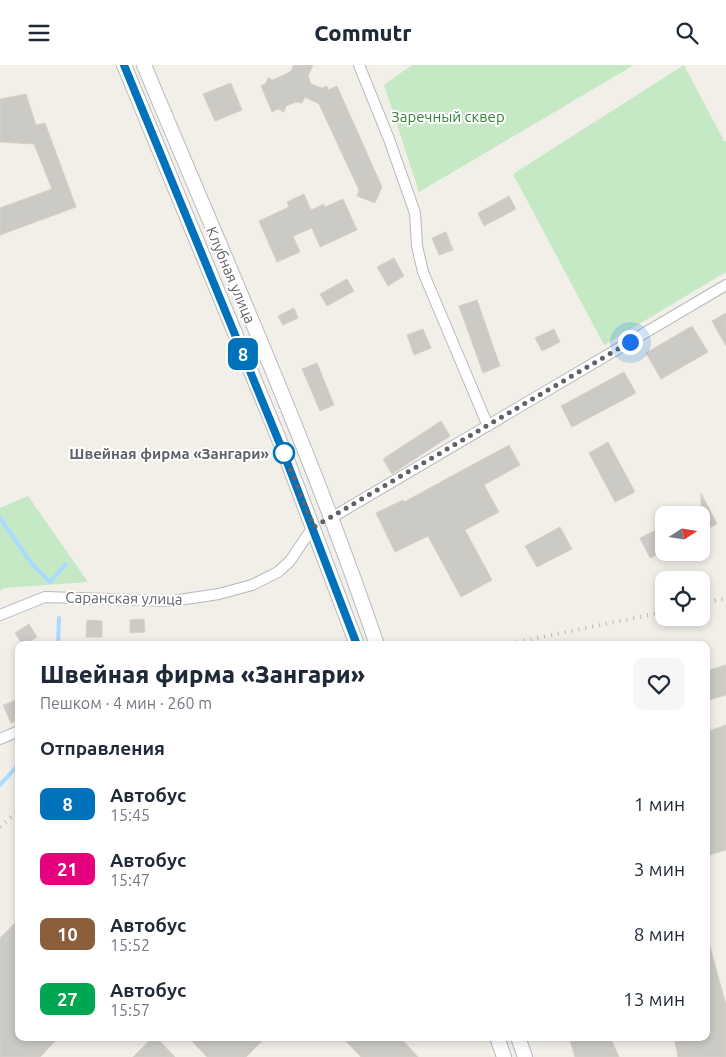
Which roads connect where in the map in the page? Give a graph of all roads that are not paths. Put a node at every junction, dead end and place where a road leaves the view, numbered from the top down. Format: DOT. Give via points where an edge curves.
graph roads {
  1 [pos="124,65"];
  2 [pos="144,65"];
  3 [pos="359,65"];
  4 [pos="726,285"];
  5 [pos="488,426"];
  6 [pos="331,518"];
  7 [pos="314,527"];
  8 [pos="0,615"];
  9 [pos="356,641"];
  10 [pos="376,641"];
  11 [pos="15,733"];
  12 [pos="0,739"];
  13 [pos="498,1041"];
  14 [pos="519,1041"];
  15 [pos="504,1057"];
  16 [pos="525,1057"];
  1 -- 7 [label="main road, Клубная улица"];
  2 -- 6 [label="main road, Клубная улица"];
  3 -- 5 [label="street" via="416,213 416,246 423,272"];
  4 -- 5 [label="street"];
  5 -- 6 [label="street"];
  6 -- 7 [label="main road"];
  6 -- 10 [label="main road, Клубная улица"];
  7 -- 8 [label="street, Саранская улица" via="290,561 278,572 252,585 172,601 45,597"];
  7 -- 9 [label="main road, Клубная улица"];
  11 -- 12 [label="street"];
  13 -- 15 [label="main road"];
  14 -- 16 [label="main road"];
}
